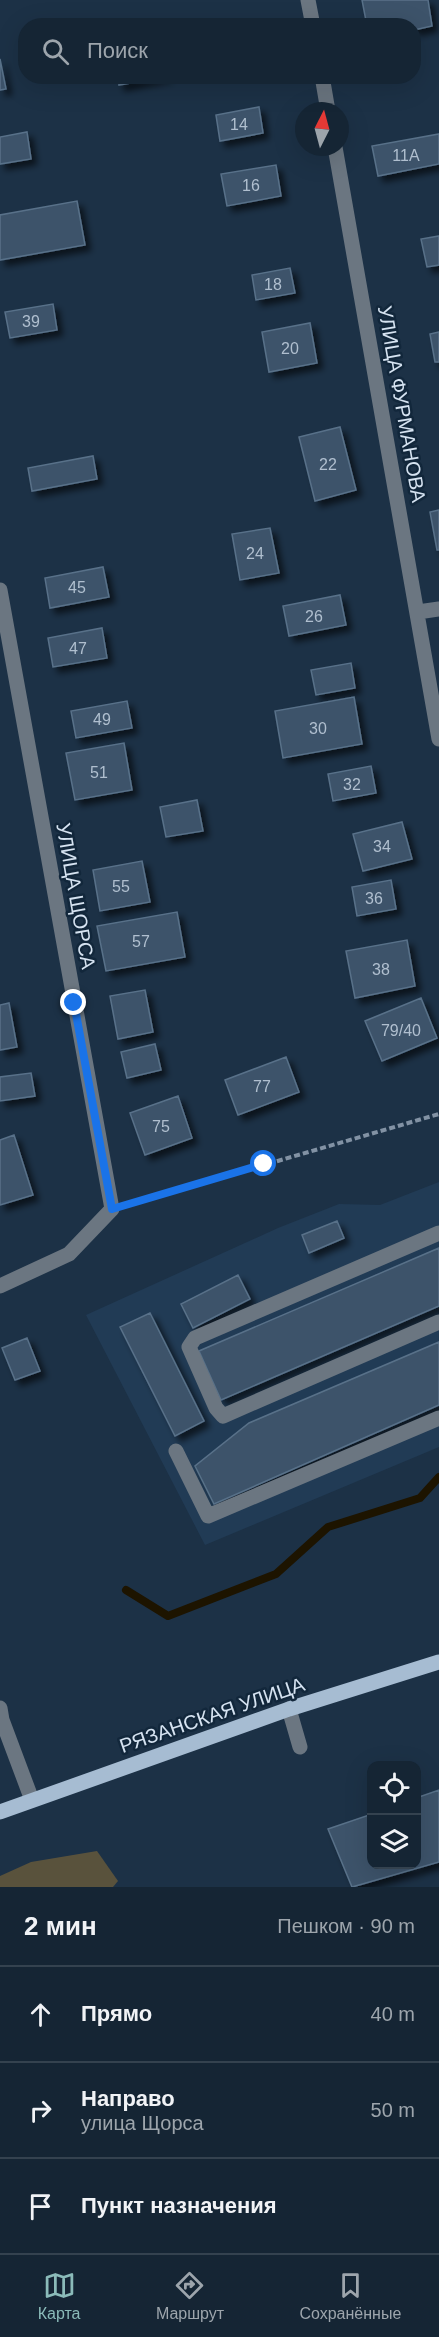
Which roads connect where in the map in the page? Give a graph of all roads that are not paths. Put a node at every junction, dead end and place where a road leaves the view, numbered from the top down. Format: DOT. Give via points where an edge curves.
graph roads {
  1 [pos="308,0"];
  2 [pos="311,18"];
  3 [pos="323,84"];
  4 [pos="326,102"];
  5 [pos="337,156"];
  6 [pos="0,590"];
  7 [pos="439,609"];
  8 [pos="418,612"];
  9 [pos="439,740"];
  10 [pos="439,1233"];
  11 [pos="0,1286"];
  12 [pos="439,1323"];
  13 [pos="439,1418"];
  14 [pos="176,1451"];
  15 [pos="439,1662"];
  16 [pos="289,1709"];
  17 [pos="1,1716"];
  18 [pos="300,1747"];
  19 [pos="32,1800"];
  20 [pos="0,1812"];
  1 -- 2 [label="street"];
  3 -- 4 [label="street"];
  5 -- 8 [label="street, УЛИЦА ФУРМАНОВА"];
  6 -- 11 [label="street, УЛИЦА ЩОРСА" via="112,1209 69,1254"];
  7 -- 8 [label="street"];
  8 -- 9 [label="street, УЛИЦА ФУРМАНОВА"];
  10 -- 12 [label="street" via="195,1338 189,1347 223,1416"];
  13 -- 14 [label="street" via="208,1516"];
  15 -- 16 [label="main road, РЯЗАНСКАЯ УЛИЦА"];
  16 -- 18 [label="street"];
  16 -- 19 [label="main road, РЯЗАНСКАЯ УЛИЦА"];
  17 -- 19 [label="street"];
  19 -- 20 [label="main road, РЯЗАНСКАЯ УЛИЦА"];
}
